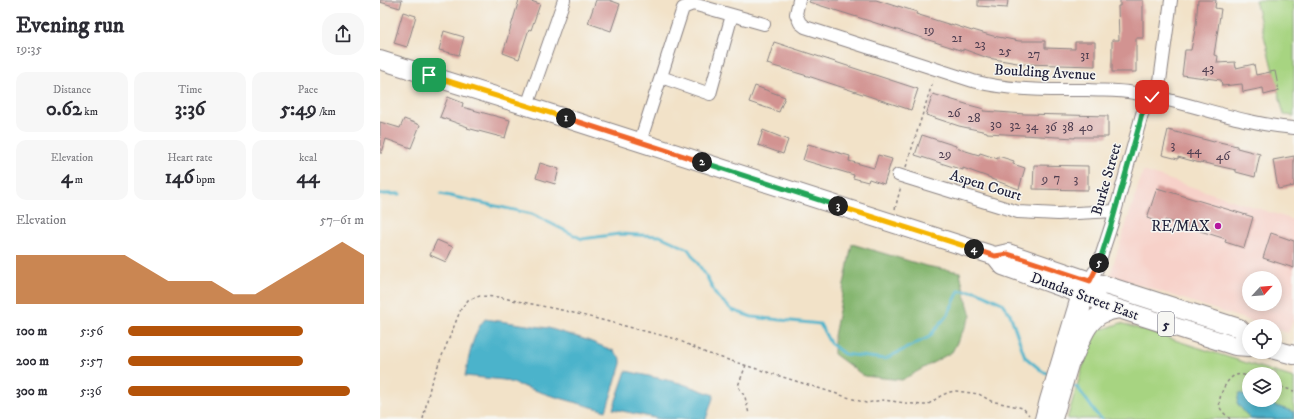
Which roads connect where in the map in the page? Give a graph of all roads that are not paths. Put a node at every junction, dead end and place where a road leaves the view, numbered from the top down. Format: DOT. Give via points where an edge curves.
graph roads {
  1 [pos="564,0"];
  2 [pos="799,0"];
  3 [pos="1171,0"];
  4 [pos="732,15"];
  5 [pos="764,24"];
  6 [pos="380,60"];
  7 [pos="661,77"];
  8 [pos="1152,97"];
  9 [pos="527,106"];
  10 [pos="1294,128"];
  11 [pos="640,142"];
  12 [pos="901,176"];
  13 [pos="1115,211"];
  14 [pos="1087,286"];
  15 [pos="1119,309"];
  16 [pos="1242,331"];
  17 [pos="1242,346"];
  18 [pos="1282,352"];
  19 [pos="1294,355"];
  20 [pos="1067,357"];
  21 [pos="1053,402"];
  22 [pos="1036,417"];
  23 [pos="1055,419"];
  1 -- 9 [label="street"];
  2 -- 8 [label="street, Boulding Avenue" via="796,14 805,27 991,86 1110,91"];
  3 -- 8 [label="street, Burke Street" via="1160,81"];
  4 -- 5 [label="street"];
  4 -- 7 [label="street" via="693,4 683,8"];
  4 -- 7 [label="street" via="710,94"];
  6 -- 9 [label="main road, Dundas Street East / 5"];
  7 -- 11 [label="street"];
  8 -- 10 [label="street, Boulding Avenue" via="1249,121"];
  8 -- 13 [label="street, Burke Street" via="1142,114"];
  9 -- 11 [label="main road, Dundas Street East / 5"];
  11 -- 14 [label="main road, Dundas Street East / 5" via="995,256 1003,266"];
  12 -- 13 [label="street, Aspen Court" via="1018,212 1058,214"];
  13 -- 14 [label="street, Burke Street" via="1097,269"];
  14 -- 15 [label="main road, Dundas Street East / 5" via="1100,303"];
  14 -- 16 [label="main road, Dundas Street East / 5" via="1108,286"];
  14 -- 20 [label="street"];
  15 -- 17 [label="main road, Dundas Street East / 5"];
  15 -- 20 [label="main road" via="1095,318"];
  18 -- 19 [label="main road"];
  20 -- 21 [label="street"];
  21 -- 22 [label="street"];
  21 -- 23 [label="street"];
}
